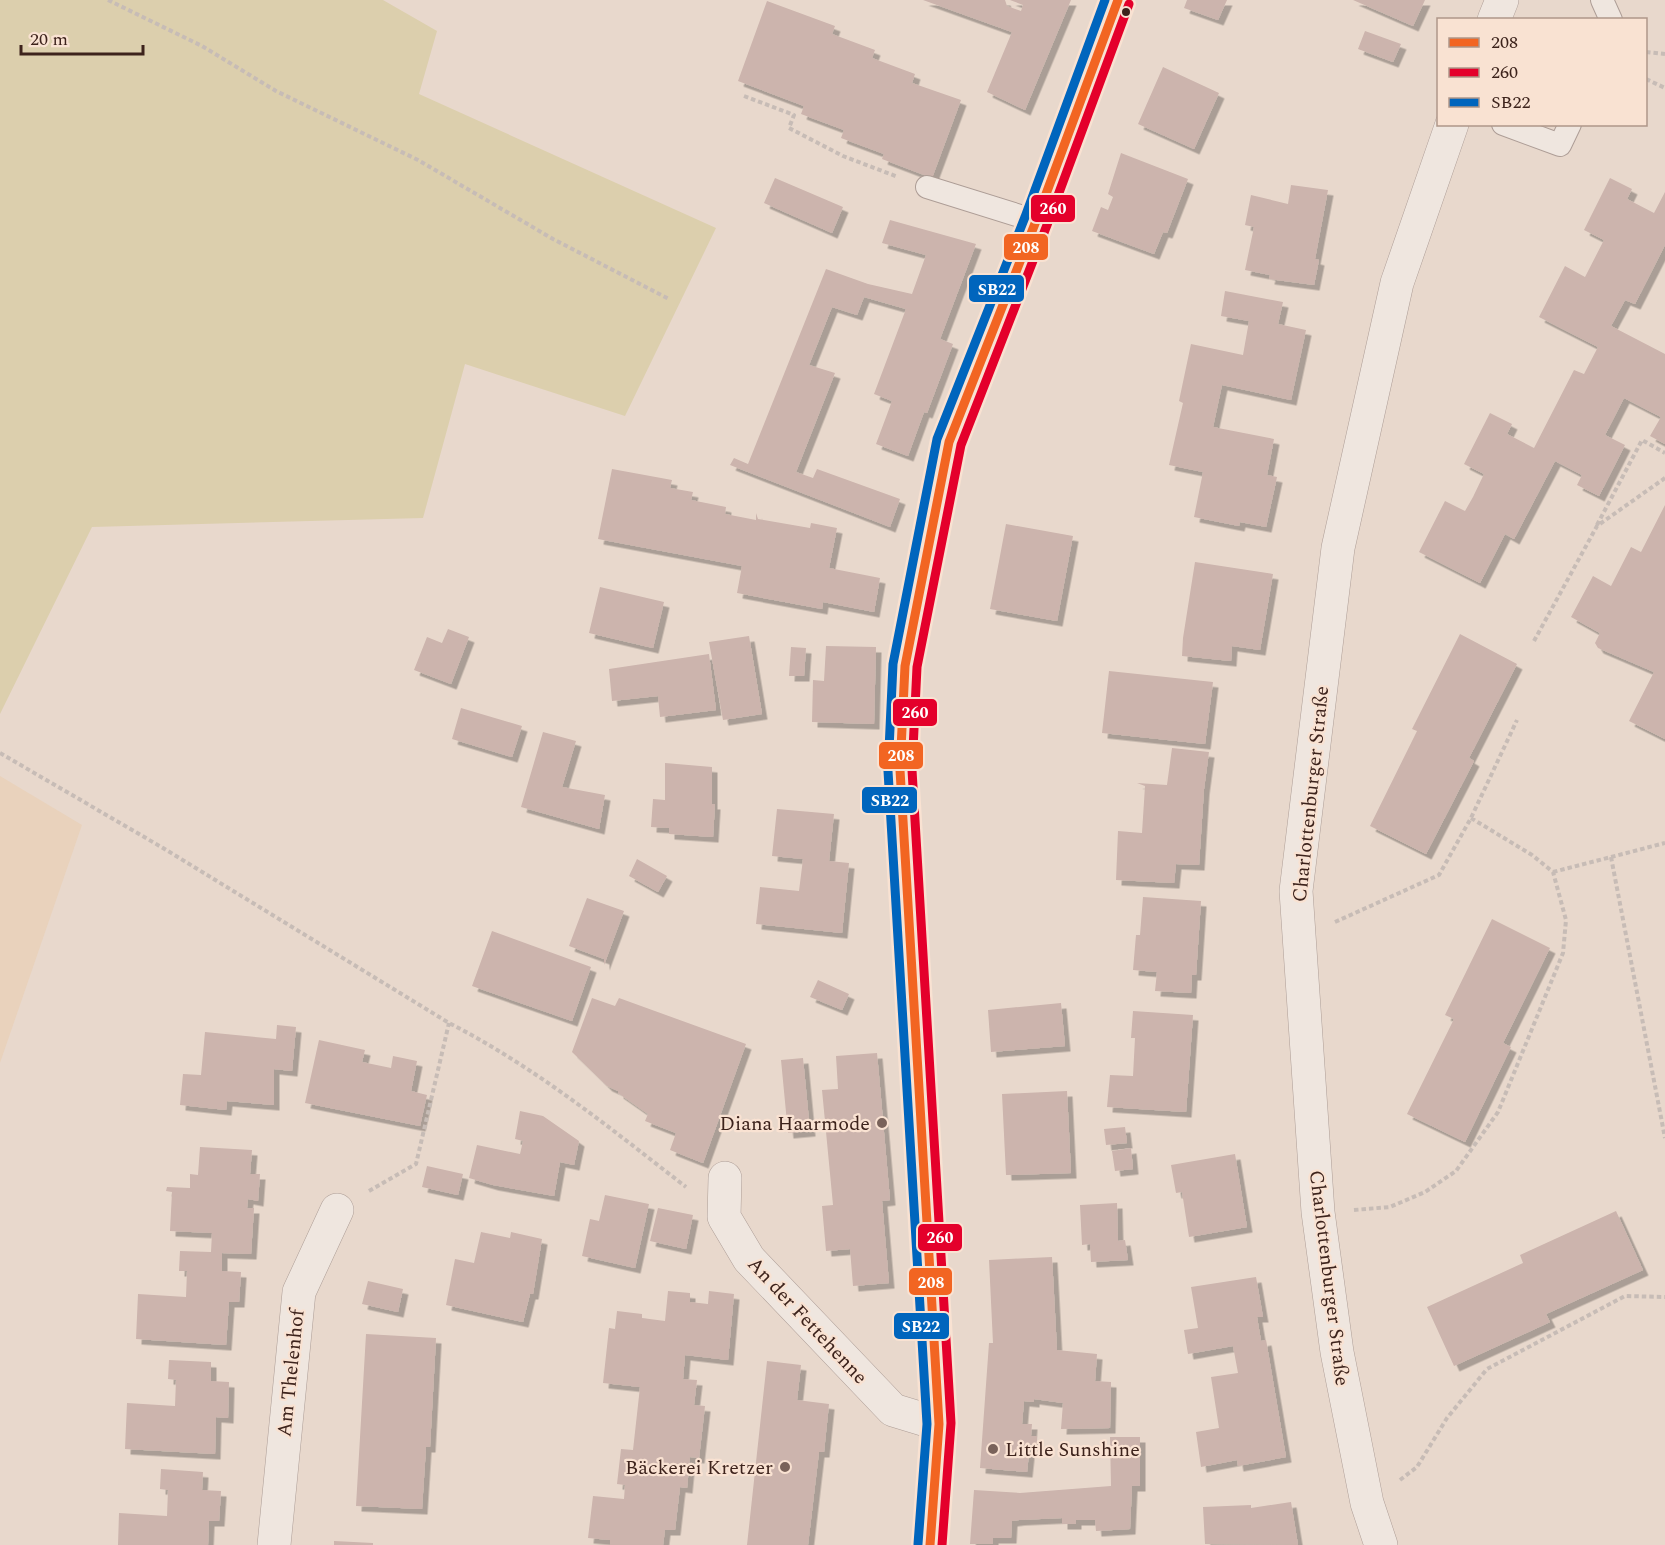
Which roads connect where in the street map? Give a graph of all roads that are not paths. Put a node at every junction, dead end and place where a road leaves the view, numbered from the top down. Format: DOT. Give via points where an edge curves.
graph roads {
  1 [pos="1118,0"];
  2 [pos="1502,0"];
  3 [pos="1602,0"];
  4 [pos="1495,18"];
  5 [pos="1610,18"];
  6 [pos="1451,126"];
  7 [pos="1508,126"];
  8 [pos="1569,126"];
  9 [pos="927,187"];
  10 [pos="1036,221"];
  11 [pos="724,1178"];
  12 [pos="337,1210"];
  13 [pos="939,1424"];
  14 [pos="274,1545"];
  15 [pos="930,1545"];
  16 [pos="1381,1545"];
  1 -- 10 [label="main road"];
  2 -- 4 [label="street"];
  3 -- 5 [label="lane"];
  6 -- 16 [label="street, Charlottenburger Straße" via="1397,283 1338,548 1296,891 1318,1212 1336,1352 1367,1503"];
  7 -- 8 [label="lane" via="1560,145"];
  9 -- 10 [label="lane"];
  10 -- 13 [label="main road" via="949,442 905,666 900,770"];
  11 -- 13 [label="street, An der Fettehenne" via="724,1217 748,1259 893,1410"];
  12 -- 14 [label="street, Am Thelenhof" via="299,1292"];
  13 -- 15 [label="main road"];
}
